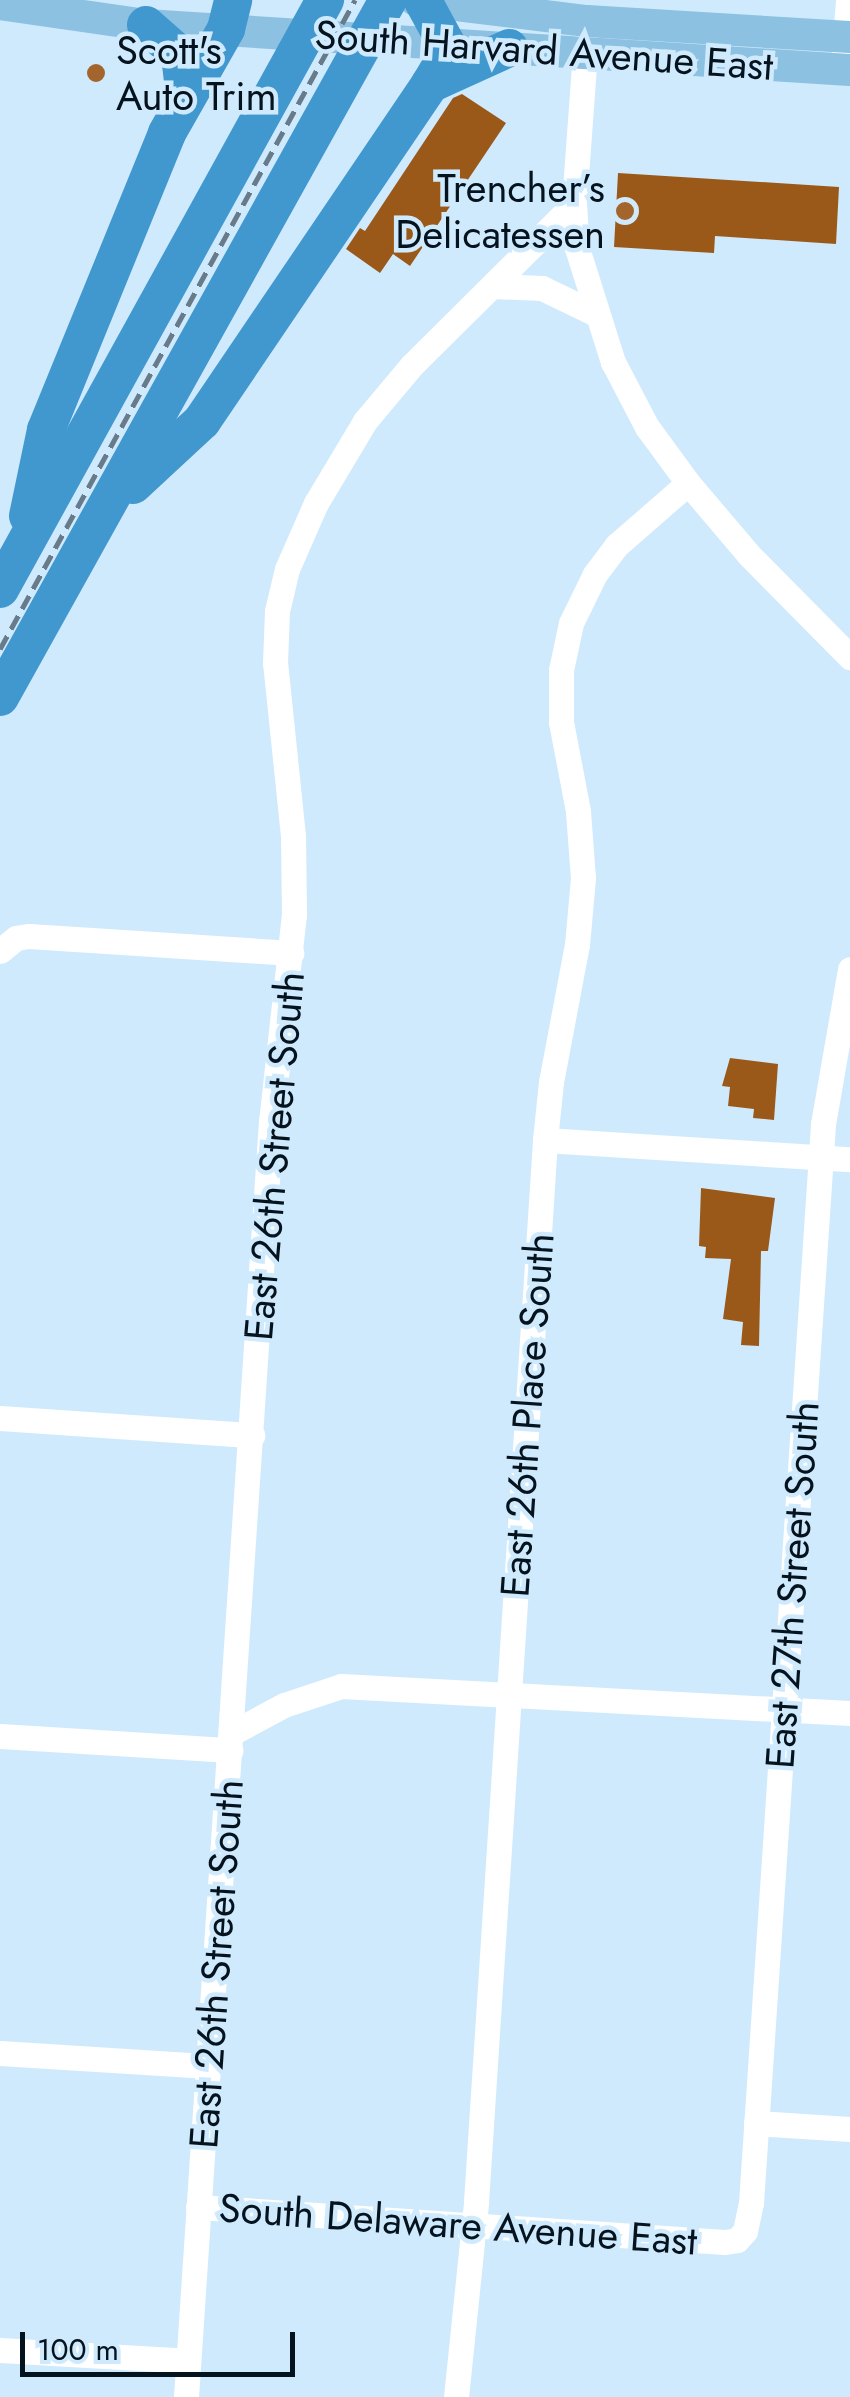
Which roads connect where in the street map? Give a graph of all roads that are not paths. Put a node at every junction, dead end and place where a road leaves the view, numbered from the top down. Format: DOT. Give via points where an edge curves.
graph roads {
  1 [pos="326,0"];
  2 [pos="388,0"];
  3 [pos="415,0"];
  4 [pos="423,0"];
  5 [pos="848,0"];
  6 [pos="0,4"];
  7 [pos="229,15"];
  8 [pos="587,21"];
  9 [pos="146,25"];
  10 [pos="447,44"];
  11 [pos="509,48"];
  12 [pos="847,53"];
  13 [pos="585,54"];
  14 [pos="430,84"];
  15 [pos="185,99"];
  16 [pos="574,204"];
  17 [pos="492,286"];
  18 [pos="594,313"];
  19 [pos="688,483"];
  20 [pos="105,511"];
  21 [pos="20,552"];
  22 [pos="0,589"];
  23 [pos="850,657"];
  24 [pos="0,697"];
  25 [pos="3,947"];
  26 [pos="291,952"];
  27 [pos="850,969"];
  28 [pos="545,1140"];
  29 [pos="821,1157"];
  30 [pos="850,1159"];
  31 [pos="0,1418"];
  32 [pos="252,1434"];
  33 [pos="509,1694"];
  34 [pos="784,1708"];
  35 [pos="850,1713"];
  36 [pos="0,1736"];
  37 [pos="232,1742"];
  38 [pos="0,2053"];
  39 [pos="209,2066"];
  40 [pos="756,2123"];
  41 [pos="850,2129"];
  42 [pos="751,2203"];
  43 [pos="198,2208"];
  44 [pos="472,2225"];
  45 [pos="0,2350"];
  46 [pos="188,2361"];
  47 [pos="186,2397"];
  48 [pos="456,2397"];
  1 -- 21 [label="highway"];
  2 -- 20 [label="highway"];
  3 -- 4 [label="main road, South Harvard Avenue East"];
  4 -- 8 [label="main road, South Harvard Avenue East"];
  4 -- 10 [label="highway"];
  5 -- 12 [label="street"];
  6 -- 9 [label="main road, South Harvard Avenue East"];
  7 -- 9 [label="main road, South Harvard Avenue East"];
  7 -- 10 [label="main road, South Harvard Avenue East"];
  7 -- 15 [label="highway"];
  8 -- 12 [label="main road, South Harvard Avenue East"];
  8 -- 13 [label="street"];
  9 -- 15 [label="highway" via="180,56"];
  10 -- 11 [label="main road, South Harvard Avenue East"];
  10 -- 14 [label="highway"];
  11 -- 13 [label="main road, South Harvard Avenue East"];
  11 -- 14 [label="highway"];
  12 -- 13 [label="main road, South Harvard Avenue East"];
  13 -- 16 [label="street"];
  14 -- 20 [label="highway" via="202,420"];
  15 -- 21 [label="highway" via="46,430"];
  16 -- 17 [label="street, East 26th Street South"];
  16 -- 18 [label="street"];
  17 -- 18 [label="street" via="542,288"];
  17 -- 26 [label="street, East 26th Street South" via="365,421 287,569 275,662 293,836"];
  18 -- 19 [label="street" via="632,403"];
  19 -- 23 [label="street"];
  19 -- 28 [label="street, East 26th Place South" via="617,545 582,598 565,646 561,722 584,878"];
  20 -- 24 [label="highway"];
  21 -- 22 [label="highway"];
  25 -- 26 [label="street" via="30,936"];
  26 -- 32 [label="street, East 26th Street South" via="271,1122"];
  27 -- 29 [label="street, East 27th Street South"];
  28 -- 29 [label="street"];
  28 -- 33 [label="street, East 26th Place South"];
  29 -- 30 [label="street"];
  29 -- 34 [label="street, East 27th Street South"];
  31 -- 32 [label="street"];
  32 -- 37 [label="street, East 26th Street South"];
  33 -- 34 [label="street"];
  33 -- 37 [label="street" via="341,1686 284,1705"];
  33 -- 44 [label="street, East 26th Place South"];
  34 -- 35 [label="street"];
  34 -- 40 [label="street, East 27th Street South"];
  36 -- 37 [label="street"];
  37 -- 39 [label="street, East 26th Street South"];
  38 -- 39 [label="street"];
  39 -- 43 [label="street, East 26th Street South"];
  40 -- 41 [label="street"];
  40 -- 42 [label="street, East 27th Street South"];
  42 -- 44 [label="street, South Delaware Avenue East" via="746,2231 725,2242"];
  43 -- 44 [label="street, South Delaware Avenue East"];
  43 -- 46 [label="street, East 26th Street South"];
  44 -- 48 [label="street, East 26th Place South"];
  45 -- 46 [label="street"];
  46 -- 47 [label="street, East 26th Street South"];
}
